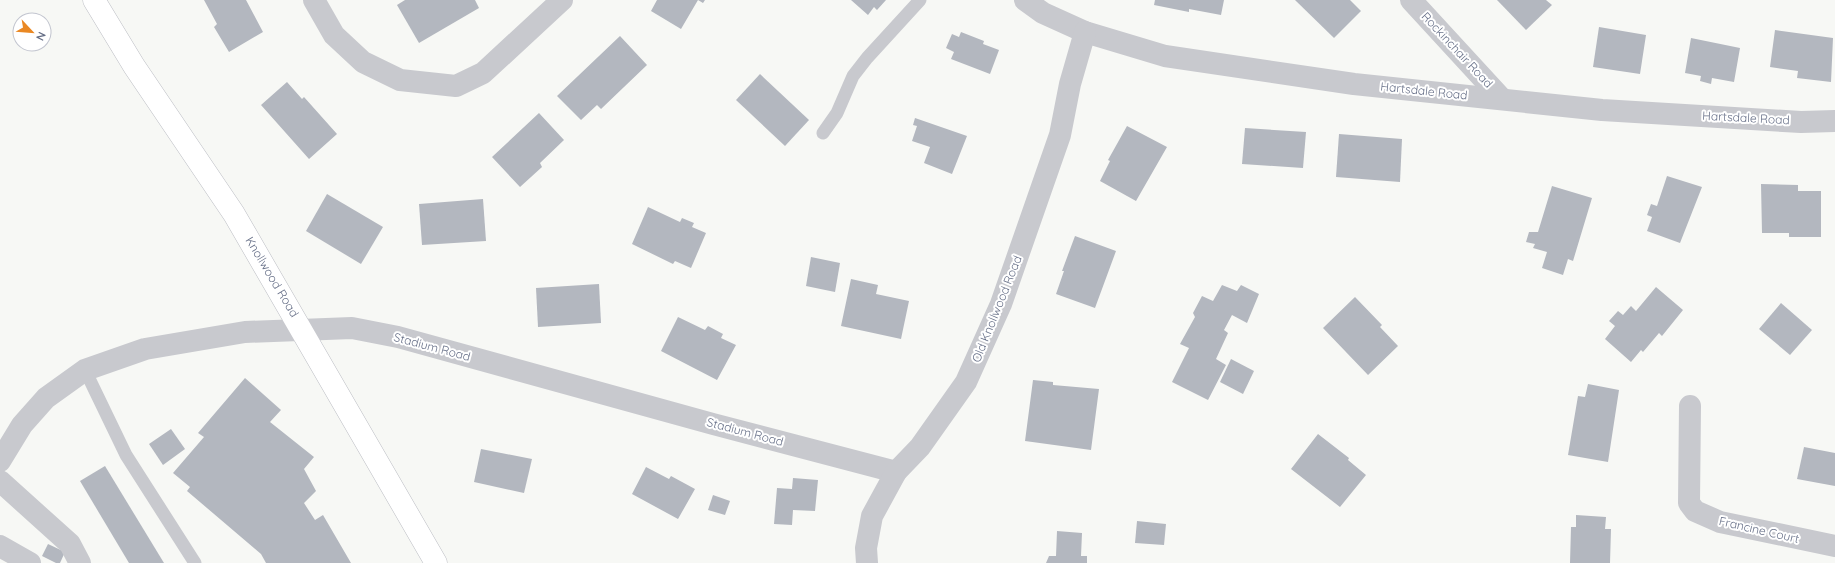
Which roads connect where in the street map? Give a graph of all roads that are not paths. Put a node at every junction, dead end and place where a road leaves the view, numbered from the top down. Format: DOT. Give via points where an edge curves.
graph roads {
  1 [pos="94,0"];
  2 [pos="314,0"];
  3 [pos="562,0"];
  4 [pos="920,0"];
  5 [pos="1025,0"];
  6 [pos="1411,0"];
  7 [pos="1086,32"];
  8 [pos="1502,99"];
  9 [pos="1835,121"];
  10 [pos="823,133"];
  11 [pos="302,329"];
  12 [pos="85,370"];
  13 [pos="1690,406"];
  14 [pos="0,461"];
  15 [pos="896,472"];
  16 [pos="0,481"];
  17 [pos="0,546"];
  18 [pos="1835,546"];
  19 [pos="30,563"];
  20 [pos="80,563"];
  21 [pos="195,563"];
  22 [pos="436,563"];
  23 [pos="867,563"];
  1 -- 11 [label="main road, Knollwood Road" via="134,66 234,214"];
  2 -- 3 [label="street" via="334,35 363,62 400,80 456,86 483,73"];
  4 -- 10 [label="lane" via="853,76 837,114"];
  5 -- 7 [label="street, Hartsdale Road" via="1043,13"];
  6 -- 8 [label="street, Rockinchair Road"];
  7 -- 8 [label="street, Hartsdale Road" via="1165,56 1354,84"];
  7 -- 15 [label="street, Old Knollwood Road" via="1070,84 1060,135 1001,304 966,382 920,447"];
  8 -- 9 [label="street, Hartsdale Road" via="1602,110 1801,122"];
  11 -- 12 [label="street, Stadium Road" via="245,332 145,349"];
  11 -- 15 [label="street, Stadium Road" via="352,328 398,337"];
  11 -- 22 [label="main road, Knollwood Road"];
  12 -- 14 [label="street, Stadium Road" via="46,398 22,425"];
  12 -- 21 [label="lane" via="126,455"];
  13 -- 18 [label="street, Francine Court" via="1690,503 1695,511 1720,522"];
  15 -- 23 [label="street, Old Knollwood Road" via="872,516 866,548"];
  16 -- 20 [label="street" via="70,544"];
  17 -- 19 [label="street"];
}
